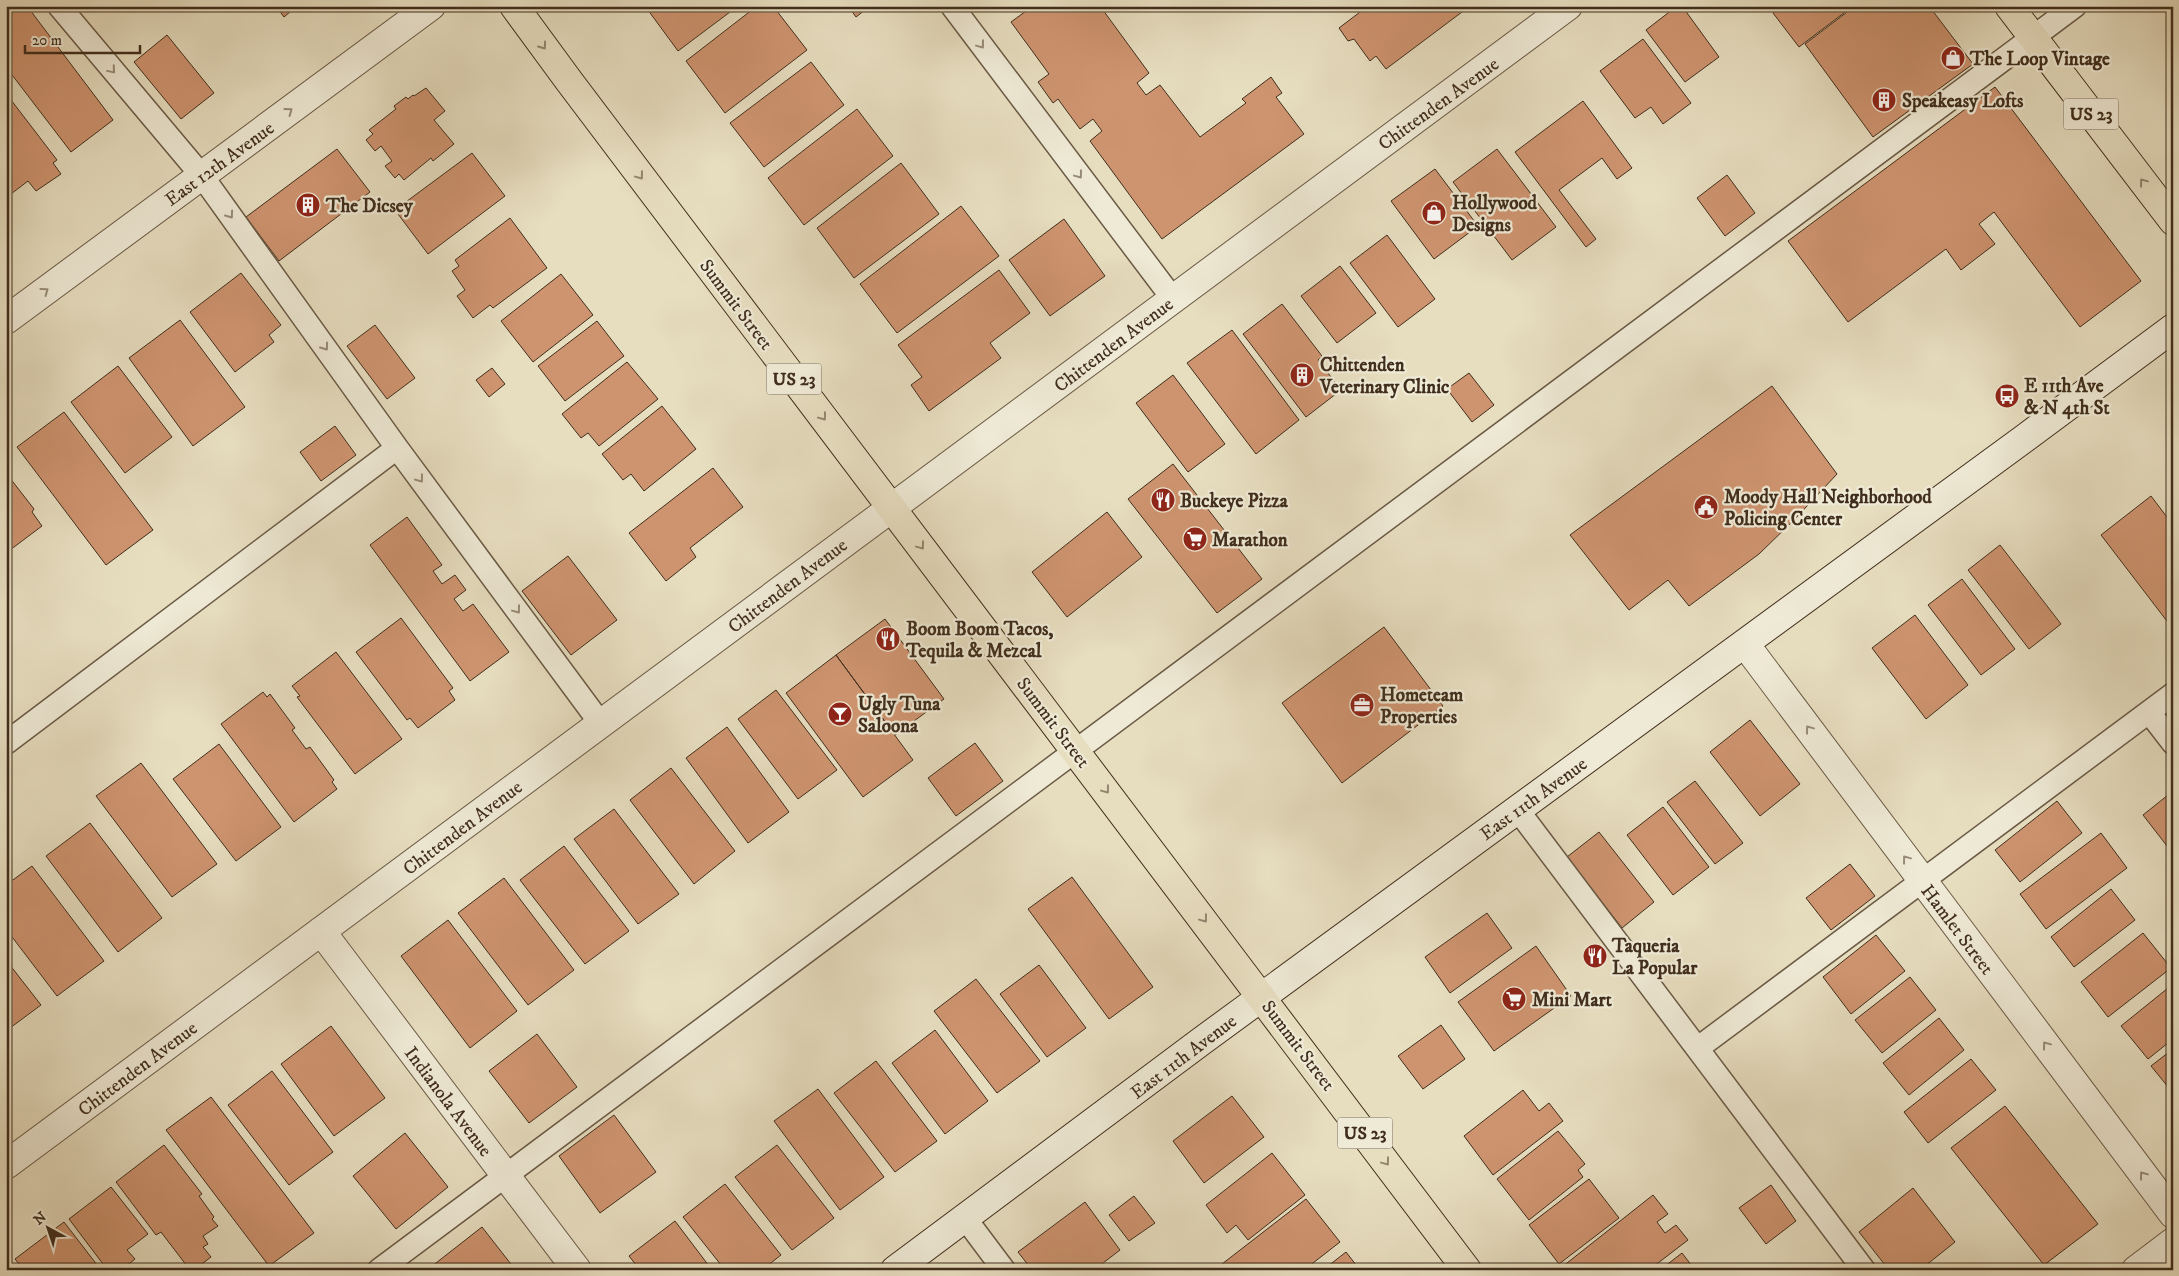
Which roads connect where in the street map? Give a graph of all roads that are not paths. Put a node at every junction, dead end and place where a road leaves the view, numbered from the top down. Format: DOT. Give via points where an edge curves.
graph roads {
  1 [pos="59,6"];
  2 [pos="431,6"];
  3 [pos="514,6"];
  4 [pos="952,6"];
  5 [pos="2009,6"];
  6 [pos="2075,6"];
  7 [pos="1557,10"];
  8 [pos="2033,38"];
  9 [pos="202,176"];
  10 [pos="2173,221"];
  11 [pos="1173,299"];
  12 [pos="6,320"];
  13 [pos="2173,328"];
  14 [pos="397,448"];
  15 [pos="892,508"];
  16 [pos="1745,644"];
  17 [pos="2173,694"];
  18 [pos="2149,712"];
  19 [pos="601,724"];
  20 [pos="6,743"];
  21 [pos="2173,743"];
  22 [pos="1076,751"];
  23 [pos="1517,810"];
  24 [pos="1922,881"];
  25 [pos="321,931"];
  26 [pos="1263,997"];
  27 [pos="1698,1048"];
  28 [pos="6,1165"];
  29 [pos="506,1176"];
  30 [pos="2173,1214"];
  31 [pos="965,1218"];
  32 [pos="2173,1242"];
  33 [pos="379,1270"];
  34 [pos="577,1270"];
  35 [pos="895,1270"];
  36 [pos="1004,1270"];
  37 [pos="1468,1270"];
  38 [pos="1864,1270"];
  39 [pos="2136,1270"];
  1 -- 9 [label="lane, one-way"];
  9 -- 2 [label="street, East 12th Avenue, one-way"];
  3 -- 15 [label="main road, Summit Street / US 23, one-way"];
  4 -- 11 [label="lane, one-way"];
  5 -- 8 [label="main road, US 23"];
  6 -- 8 [label="lane"];
  7 -- 11 [label="street, Chittenden Avenue"];
  10 -- 8 [label="main road, US 23, one-way"];
  8 -- 22 [label="lane"];
  12 -- 9 [label="street, East 12th Avenue, one-way"];
  9 -- 14 [label="lane, one-way"];
  11 -- 15 [label="street, Chittenden Avenue"];
  13 -- 16 [label="street, East 11th Avenue"];
  14 -- 19 [label="lane, one-way"];
  14 -- 20 [label="lane"];
  15 -- 19 [label="street, Chittenden Avenue"];
  15 -- 22 [label="main road, Summit Street / US 23, one-way"];
  16 -- 23 [label="street, East 11th Avenue"];
  24 -- 16 [label="street, Hamlet Street, one-way"];
  17 -- 18 [label="lane"];
  18 -- 21 [label="lane"];
  18 -- 24 [label="lane"];
  19 -- 25 [label="street, Chittenden Avenue"];
  22 -- 26 [label="main road, Summit Street / US 23, one-way"];
  22 -- 29 [label="lane"];
  23 -- 26 [label="street, East 11th Avenue"];
  23 -- 27 [label="lane"];
  24 -- 27 [label="lane"];
  30 -- 24 [label="street, Hamlet Street, one-way"];
  25 -- 28 [label="street, Chittenden Avenue"];
  25 -- 29 [label="street, Indianola Avenue"];
  26 -- 31 [label="street, East 11th Avenue"];
  26 -- 37 [label="main road, Summit Street / US 23, one-way"];
  27 -- 38 [label="lane"];
  29 -- 33 [label="lane"];
  29 -- 34 [label="street, Indianola Avenue"];
  31 -- 35 [label="street, East 11th Avenue"];
  31 -- 36 [label="lane"];
  32 -- 39 [label="street"];
}
